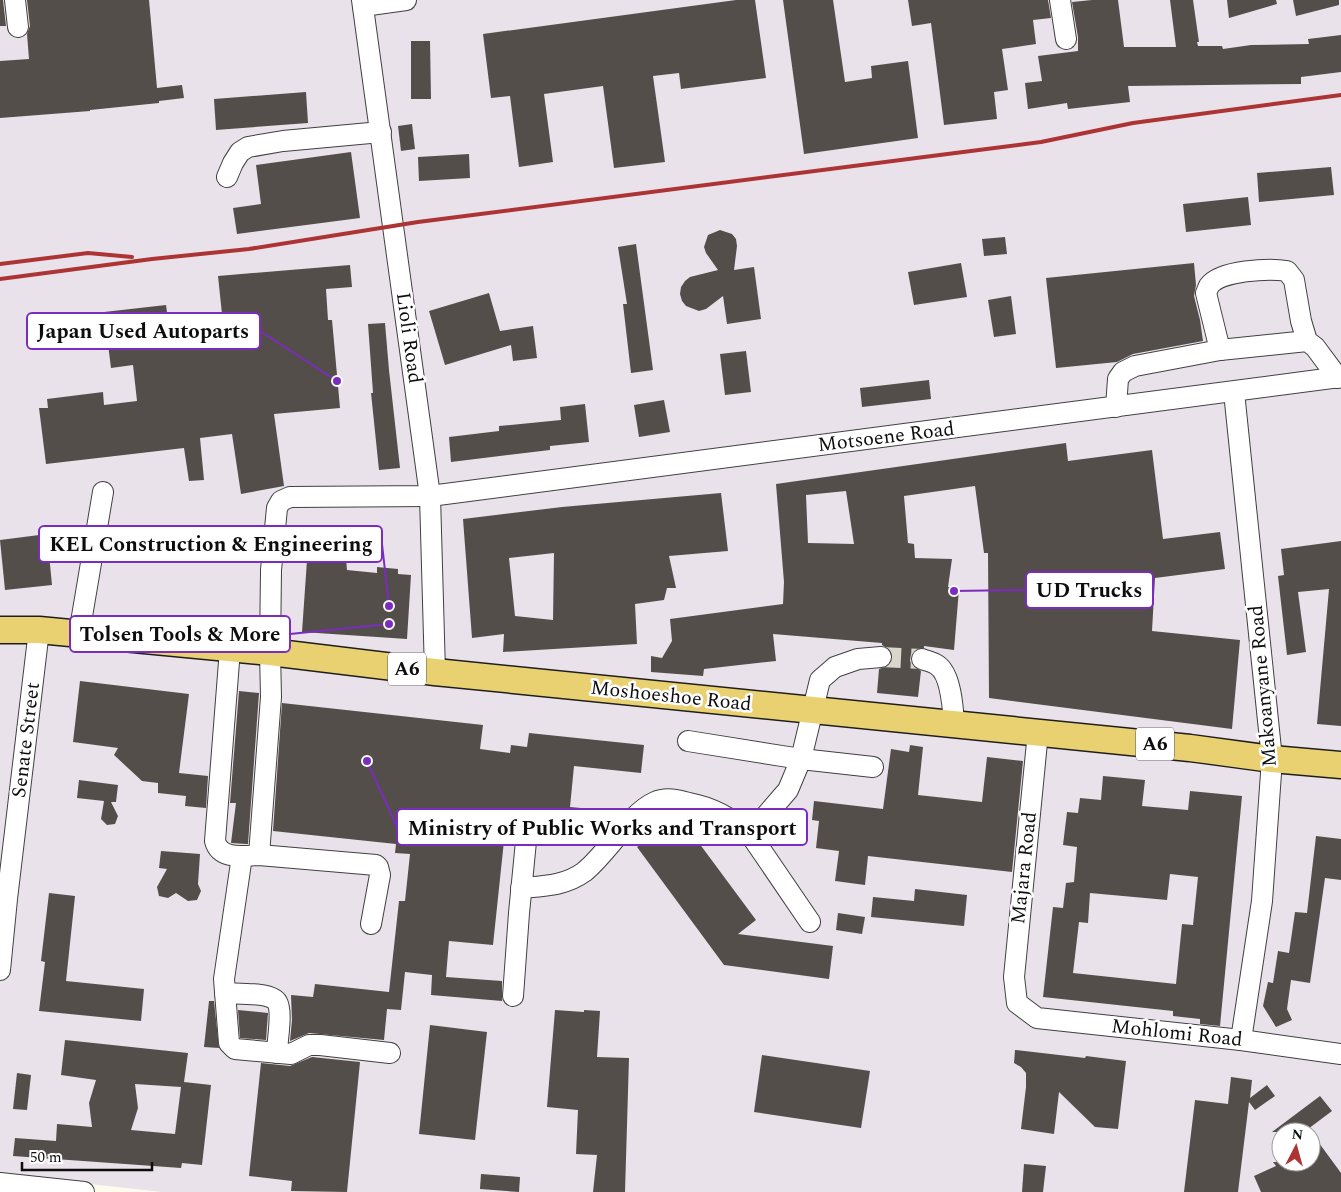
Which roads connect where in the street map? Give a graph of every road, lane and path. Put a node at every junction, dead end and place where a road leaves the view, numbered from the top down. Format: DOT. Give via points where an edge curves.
graph roads {
  1 [pos="15,0"];
  2 [pos="406,0"];
  3 [pos="1060,0"];
  4 [pos="363,3"];
  5 [pos="18,27"];
  6 [pos="1066,39"];
  7 [pos="381,132"];
  8 [pos="227,177"];
  9 [pos="1307,341"];
  10 [pos="1220,350"];
  11 [pos="1339,377"];
  12 [pos="1234,392"];
  13 [pos="1116,407"];
  14 [pos="103,492"];
  15 [pos="430,496"];
  16 [pos="0,630"];
  17 [pos="39,630"];
  18 [pos="79,634"];
  19 [pos="230,649"];
  20 [pos="270,652"];
  21 [pos="880,657"];
  22 [pos="922,659"];
  23 [pos="435,672"];
  24 [pos="814,710"];
  25 [pos="954,724"];
  26 [pos="1038,732"];
  27 [pos="688,741"];
  28 [pos="801,759"];
  29 [pos="1272,759"];
  30 [pos="1341,765"];
  31 [pos="873,767"];
  32 [pos="527,831"];
  33 [pos="750,834"];
  34 [pos="251,855"];
  35 [pos="521,888"];
  36 [pos="3,899"];
  37 [pos="810,922"];
  38 [pos="372,924"];
  39 [pos="0,970"];
  40 [pos="225,993"];
  41 [pos="513,996"];
  42 [pos="1017,1003"];
  43 [pos="1241,1040"];
  44 [pos="276,1053"];
  45 [pos="390,1053"];
  46 [pos="1341,1054"];
  47 [pos="0,1183"];
  48 [pos="84,1192"];
  1 -- 5 [label="street"];
  2 -- 4 [label="street, Lioli Road"];
  3 -- 6 [label="street"];
  4 -- 7 [label="street, Lioli Road"];
  7 -- 8 [label="street" via="248,146 240,152"];
  7 -- 15 [label="street, Lioli Road"];
  9 -- 10 [label="street"];
  9 -- 10 [label="street" via="1294,280 1287,272 1275,269 1222,276 1209,285 1206,293"];
  9 -- 11 [label="street"];
  10 -- 13 [label="street" via="1135,366 1122,372 1118,380"];
  11 -- 12 [label="street, Motsoene Road"];
  12 -- 13 [label="street, Motsoene Road"];
  12 -- 29 [label="street, Makoanyane Road"];
  13 -- 15 [label="street, Motsoene Road"];
  14 -- 18 [label="street"];
  15 -- 20 [label="street, Motsoene Road" via="290,497 282,500 277,508 271,570"];
  15 -- 23 [label="street, Lioli Road"];
  16 -- 17 [label="main road, Moshoeshoe Road / A6"];
  17 -- 18 [label="main road, Moshoeshoe Road / A6"];
  17 -- 36 [label="street, Senate Street"];
  18 -- 19 [label="main road, Moshoeshoe Road / A6"];
  19 -- 20 [label="main road, Moshoeshoe Road / A6"];
  19 -- 34 [label="street" via="214,841 222,854"];
  20 -- 23 [label="main road, Moshoeshoe Road / A6"];
  20 -- 34 [label="street" via="271,697"];
  21 -- 24 [label="street" via="858,659 835,667 820,680"];
  22 -- 25 [label="street" via="938,666 947,679"];
  23 -- 24 [label="main road, Moshoeshoe Road / A6"];
  24 -- 25 [label="main road, Moshoeshoe Road / A6"];
  24 -- 28 [label="street"];
  25 -- 26 [label="main road, Moshoeshoe Road / A6"];
  26 -- 29 [label="main road, Moshoeshoe Road / A6"];
  26 -- 42 [label="street, Majara Road" via="1014,977"];
  27 -- 28 [label="street"];
  28 -- 31 [label="street"];
  28 -- 33 [label="street" via="788,790"];
  29 -- 30 [label="main road, Moshoeshoe Road / A6"];
  29 -- 43 [label="street, Makoanyane Road" via="1262,902"];
  32 -- 35 [label="street"];
  33 -- 35 [label="street" via="703,806 672,799 655,802 638,815 583,873 558,885"];
  33 -- 37 [label="street"];
  34 -- 38 [label="street" via="376,865 380,875"];
  34 -- 40 [label="street" via="224,980"];
  35 -- 41 [label="street"];
  36 -- 39 [label="street, Senate Street"];
  40 -- 44 [label="street" via="229,1043 235,1049"];
  40 -- 44 [label="street" via="274,998 279,1013"];
  42 -- 43 [label="street, Mohlomi Road" via="1037,1018"];
  43 -- 46 [label="street, Mohlomi Road"];
  44 -- 45 [label="street" via="291,1054 320,1045"];
  47 -- 48 [label="street"];
}
